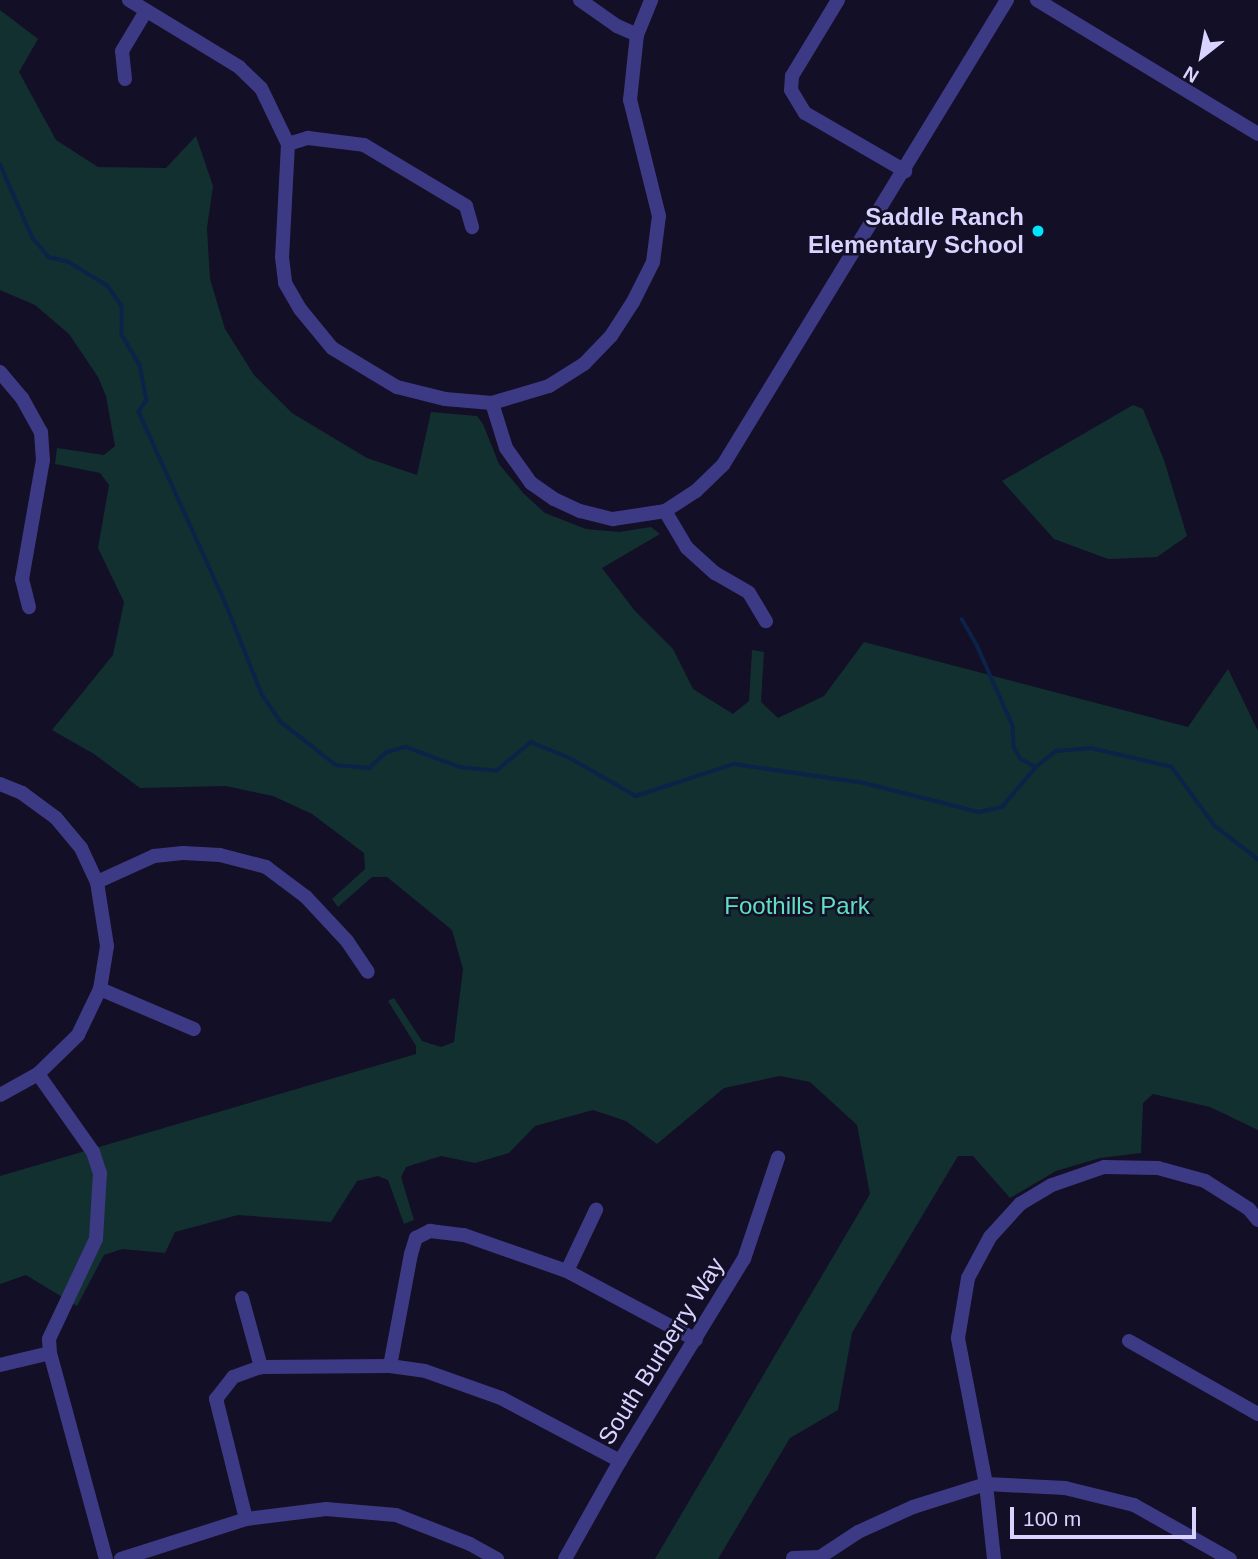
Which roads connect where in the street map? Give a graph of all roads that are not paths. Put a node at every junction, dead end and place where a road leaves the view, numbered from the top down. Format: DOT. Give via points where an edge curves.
graph roads {
  1 [pos="129,0"];
  2 [pos="580,0"];
  3 [pos="651,0"];
  4 [pos="838,0"];
  5 [pos="1007,0"];
  6 [pos="1037,0"];
  7 [pos="146,11"];
  8 [pos="637,35"];
  9 [pos="125,79"];
  10 [pos="1258,134"];
  11 [pos="288,144"];
  12 [pos="905,172"];
  13 [pos="472,227"];
  14 [pos="0,372"];
  15 [pos="492,403"];
  16 [pos="665,511"];
  17 [pos="29,607"];
  18 [pos="766,621"];
  19 [pos="0,784"];
  20 [pos="97,882"];
  21 [pos="368,972"];
  22 [pos="100,989"];
  23 [pos="194,1029"];
  24 [pos="38,1074"];
  25 [pos="0,1095"];
  26 [pos="778,1158"];
  27 [pos="596,1210"];
  28 [pos="1258,1220"];
  29 [pos="567,1271"];
  30 [pos="242,1298"];
  31 [pos="696,1340"];
  32 [pos="1129,1341"];
  33 [pos="50,1353"];
  34 [pos="0,1365"];
  35 [pos="390,1366"];
  36 [pos="261,1367"];
  37 [pos="1258,1414"];
  38 [pos="620,1461"];
  39 [pos="986,1484"];
  40 [pos="246,1519"];
  41 [pos="793,1558"];
  42 [pos="106,1559"];
  43 [pos="121,1559"];
  44 [pos="497,1559"];
  45 [pos="565,1559"];
  46 [pos="993,1559"];
  47 [pos="1230,1559"];
  1 -- 7 [label="street"];
  2 -- 8 [label="street"];
  3 -- 8 [label="street"];
  4 -- 12 [label="street" via="792,76 791,90 805,113"];
  5 -- 12 [label="street"];
  6 -- 10 [label="street"];
  7 -- 9 [label="street" via="121,51"];
  7 -- 11 [label="street" via="239,67 261,88"];
  8 -- 15 [label="street" via="630,100 659,216 653,262 611,336 584,364 549,386"];
  11 -- 13 [label="street" via="308,138 364,145 466,206"];
  11 -- 15 [label="street" via="282,257 285,283 300,309 332,348 397,387 445,399"];
  12 -- 16 [label="street" via="723,465 696,491"];
  14 -- 17 [label="street" via="41,432 43,460 22,579"];
  15 -- 16 [label="street" via="506,448 531,482 554,499 613,519"];
  16 -- 18 [label="street" via="687,548 715,573 749,593"];
  19 -- 20 [label="street" via="22,793 56,818 81,848"];
  20 -- 21 [label="street" via="154,856 183,853 220,855 266,867 306,897"];
  20 -- 22 [label="street" via="107,946"];
  22 -- 23 [label="street"];
  22 -- 24 [label="street" via="78,1035"];
  24 -- 25 [label="street"];
  24 -- 33 [label="street" via="93,1152 101,1188 96,1238 49,1339"];
  26 -- 31 [label="street, South Burberry Way" via="744,1259"];
  27 -- 29 [label="street"];
  28 -- 39 [label="street" via="1249,1209 1205,1181 1158,1168 1104,1167 1052,1185 1020,1204 990,1237 968,1278 958,1338"];
  29 -- 31 [label="street"];
  29 -- 35 [label="street" via="464,1236 430,1231 416,1238"];
  30 -- 36 [label="street"];
  31 -- 38 [label="street, South Burberry Way"];
  32 -- 37 [label="street"];
  33 -- 34 [label="street"];
  33 -- 42 [label="street"];
  35 -- 36 [label="street"];
  35 -- 38 [label="street" via="425,1371 501,1398"];
  36 -- 40 [label="street" via="233,1377 216,1399"];
  38 -- 45 [label="street, South Burberry Way"];
  39 -- 41 [label="street" via="913,1507 858,1532 820,1557"];
  39 -- 46 [label="street"];
  39 -- 47 [label="street" via="1065,1488 1134,1505"];
  40 -- 43 [label="street"];
  40 -- 44 [label="street" via="326,1509 396,1515"];
}
